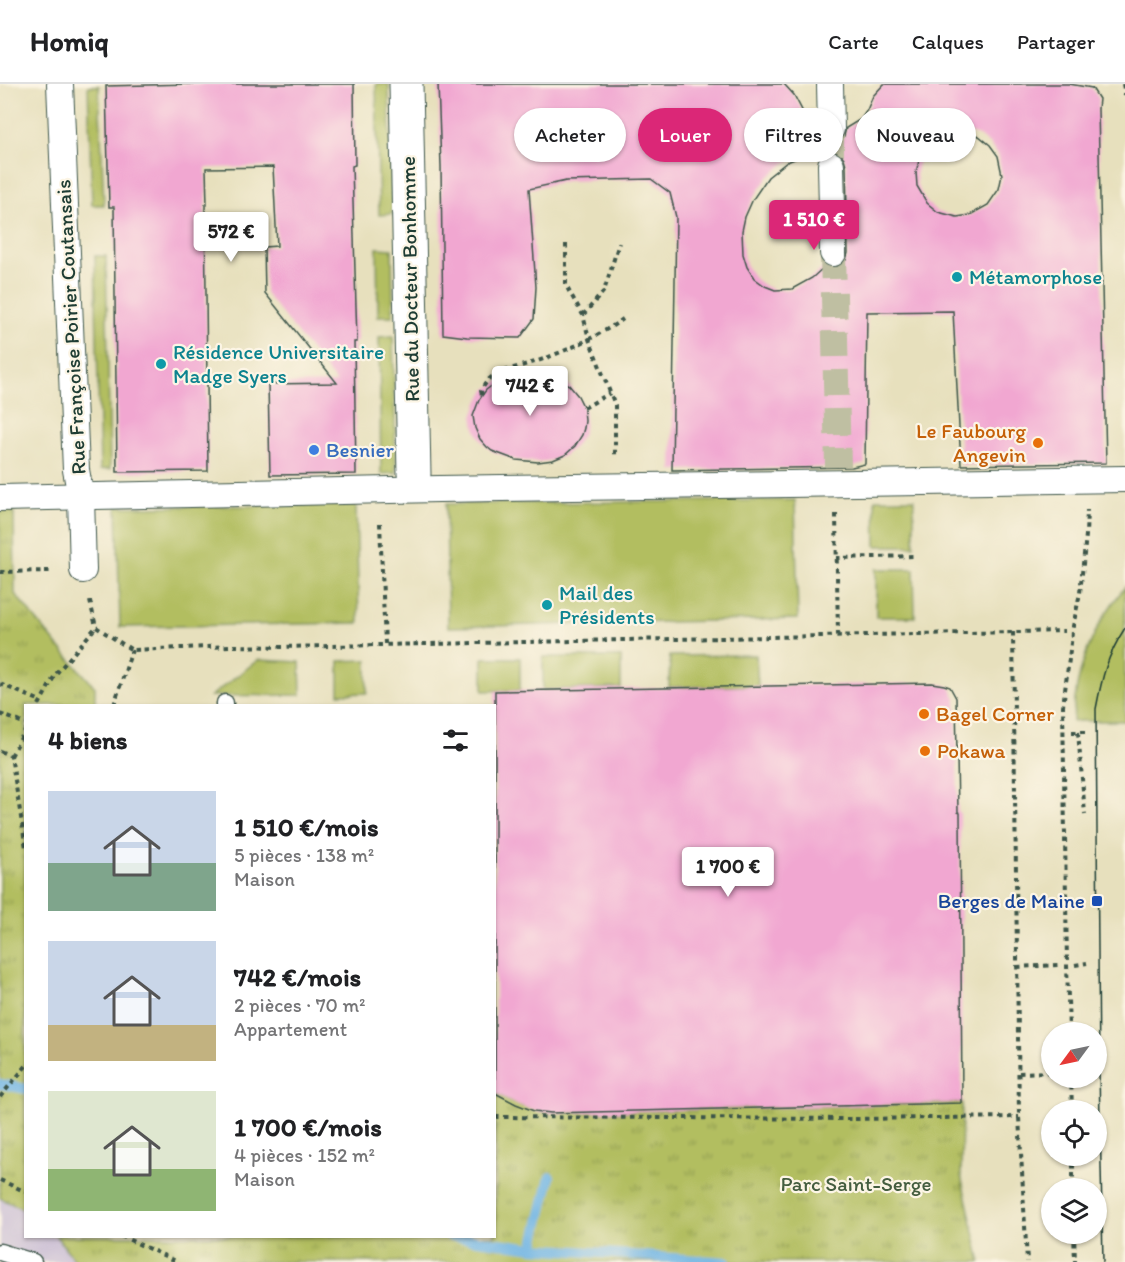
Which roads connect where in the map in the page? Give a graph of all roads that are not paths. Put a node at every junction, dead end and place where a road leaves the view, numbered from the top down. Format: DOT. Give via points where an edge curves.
graph roads {
  1 [pos="60,84"];
  2 [pos="406,84"];
  3 [pos="830,84"];
  4 [pos="831,108"];
  5 [pos="831,165"];
  6 [pos="833,253"];
  7 [pos="414,474"];
  8 [pos="1125,479"];
  9 [pos="81,497"];
  10 [pos="0,498"];
  11 [pos="83,570"];
  12 [pos="0,1252"];
  13 [pos="33,1262"];
  1 -- 9 [label="street, Rue Françoise Poirier Coutansais" via="76,470"];
  2 -- 7 [label="street, Rue du Docteur Bonhomme"];
  3 -- 4 [label="street"];
  5 -- 6 [label="street"];
  8 -- 9 [label="street" via="837,475 615,486"];
  9 -- 10 [label="street"];
  9 -- 11 [label="street, Rue Françoise Poirier Coutansais"];
  12 -- 13 [label="lane"];
}
